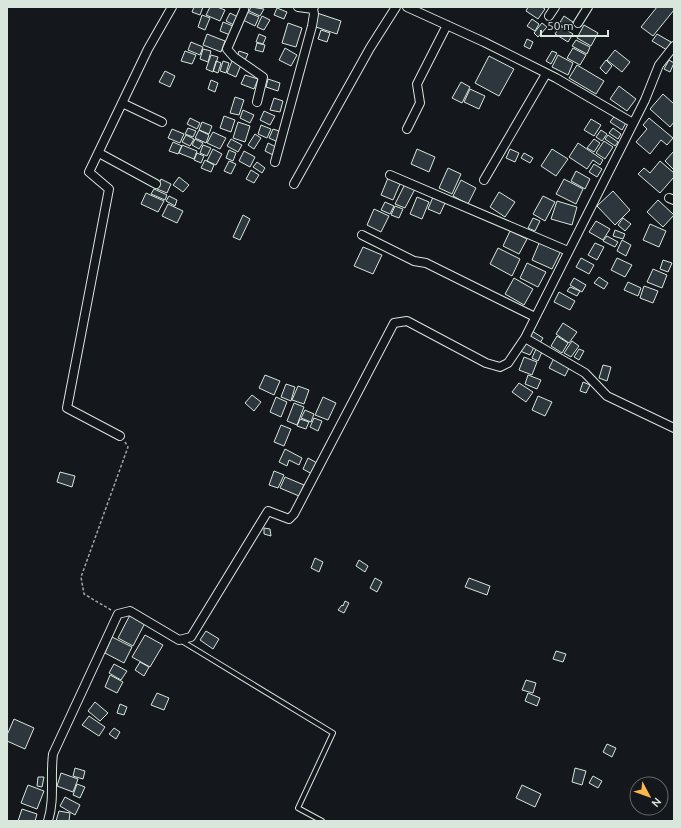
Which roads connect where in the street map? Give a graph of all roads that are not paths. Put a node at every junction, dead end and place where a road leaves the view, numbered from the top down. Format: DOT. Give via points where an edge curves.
graph roads {
  1 [pos="172,7"];
  2 [pos="298,7"];
  3 [pos="396,7"];
  4 [pos="407,7"];
  5 [pos="556,7"];
  6 [pos="588,7"];
  7 [pos="242,8"];
  8 [pos="313,8"];
  9 [pos="549,16"];
  10 [pos="578,23"];
  11 [pos="447,25"];
  12 [pos="674,46"];
  13 [pos="546,74"];
  14 [pos="257,102"];
  15 [pos="122,103"];
  16 [pos="162,122"];
  17 [pos="634,123"];
  18 [pos="407,129"];
  19 [pos="99,153"];
  20 [pos="275,162"];
  21 [pos="390,175"];
  22 [pos="484,180"];
  23 [pos="156,184"];
  24 [pos="294,184"];
  25 [pos="362,235"];
  26 [pos="568,251"];
  27 [pos="535,317"];
  28 [pos="525,338"];
  29 [pos="674,428"];
  30 [pos="120,436"];
  31 [pos="179,640"];
  32 [pos="48,821"];
  33 [pos="322,821"];
  1 -- 15 [label="street"];
  2 -- 8 [label="street"];
  3 -- 24 [label="street" via="358,68"];
  4 -- 11 [label="street"];
  5 -- 9 [label="street"];
  6 -- 10 [label="street"];
  7 -- 14 [label="street" via="227,49 234,57 263,77"];
  8 -- 20 [label="street" via="310,32"];
  11 -- 13 [label="street"];
  11 -- 18 [label="street" via="417,84 420,103"];
  12 -- 17 [label="street" via="659,65"];
  13 -- 17 [label="street"];
  13 -- 22 [label="street"];
  15 -- 16 [label="street"];
  15 -- 19 [label="street"];
  17 -- 26 [label="street"];
  19 -- 23 [label="street"];
  19 -- 30 [label="street" via="89,172 109,189 67,408"];
  21 -- 26 [label="street"];
  25 -- 27 [label="street" via="414,261 426,263"];
  26 -- 27 [label="street"];
  27 -- 28 [label="street"];
  28 -- 29 [label="street" via="585,372 607,396"];
  28 -- 31 [label="street" via="508,363 500,367 486,363 407,321 394,323 294,514 289,519 268,511 191,637"];
  31 -- 32 [label="street" via="130,611 118,614 53,754 52,806"];
  31 -- 33 [label="lane" via="334,733 298,808"];
}
